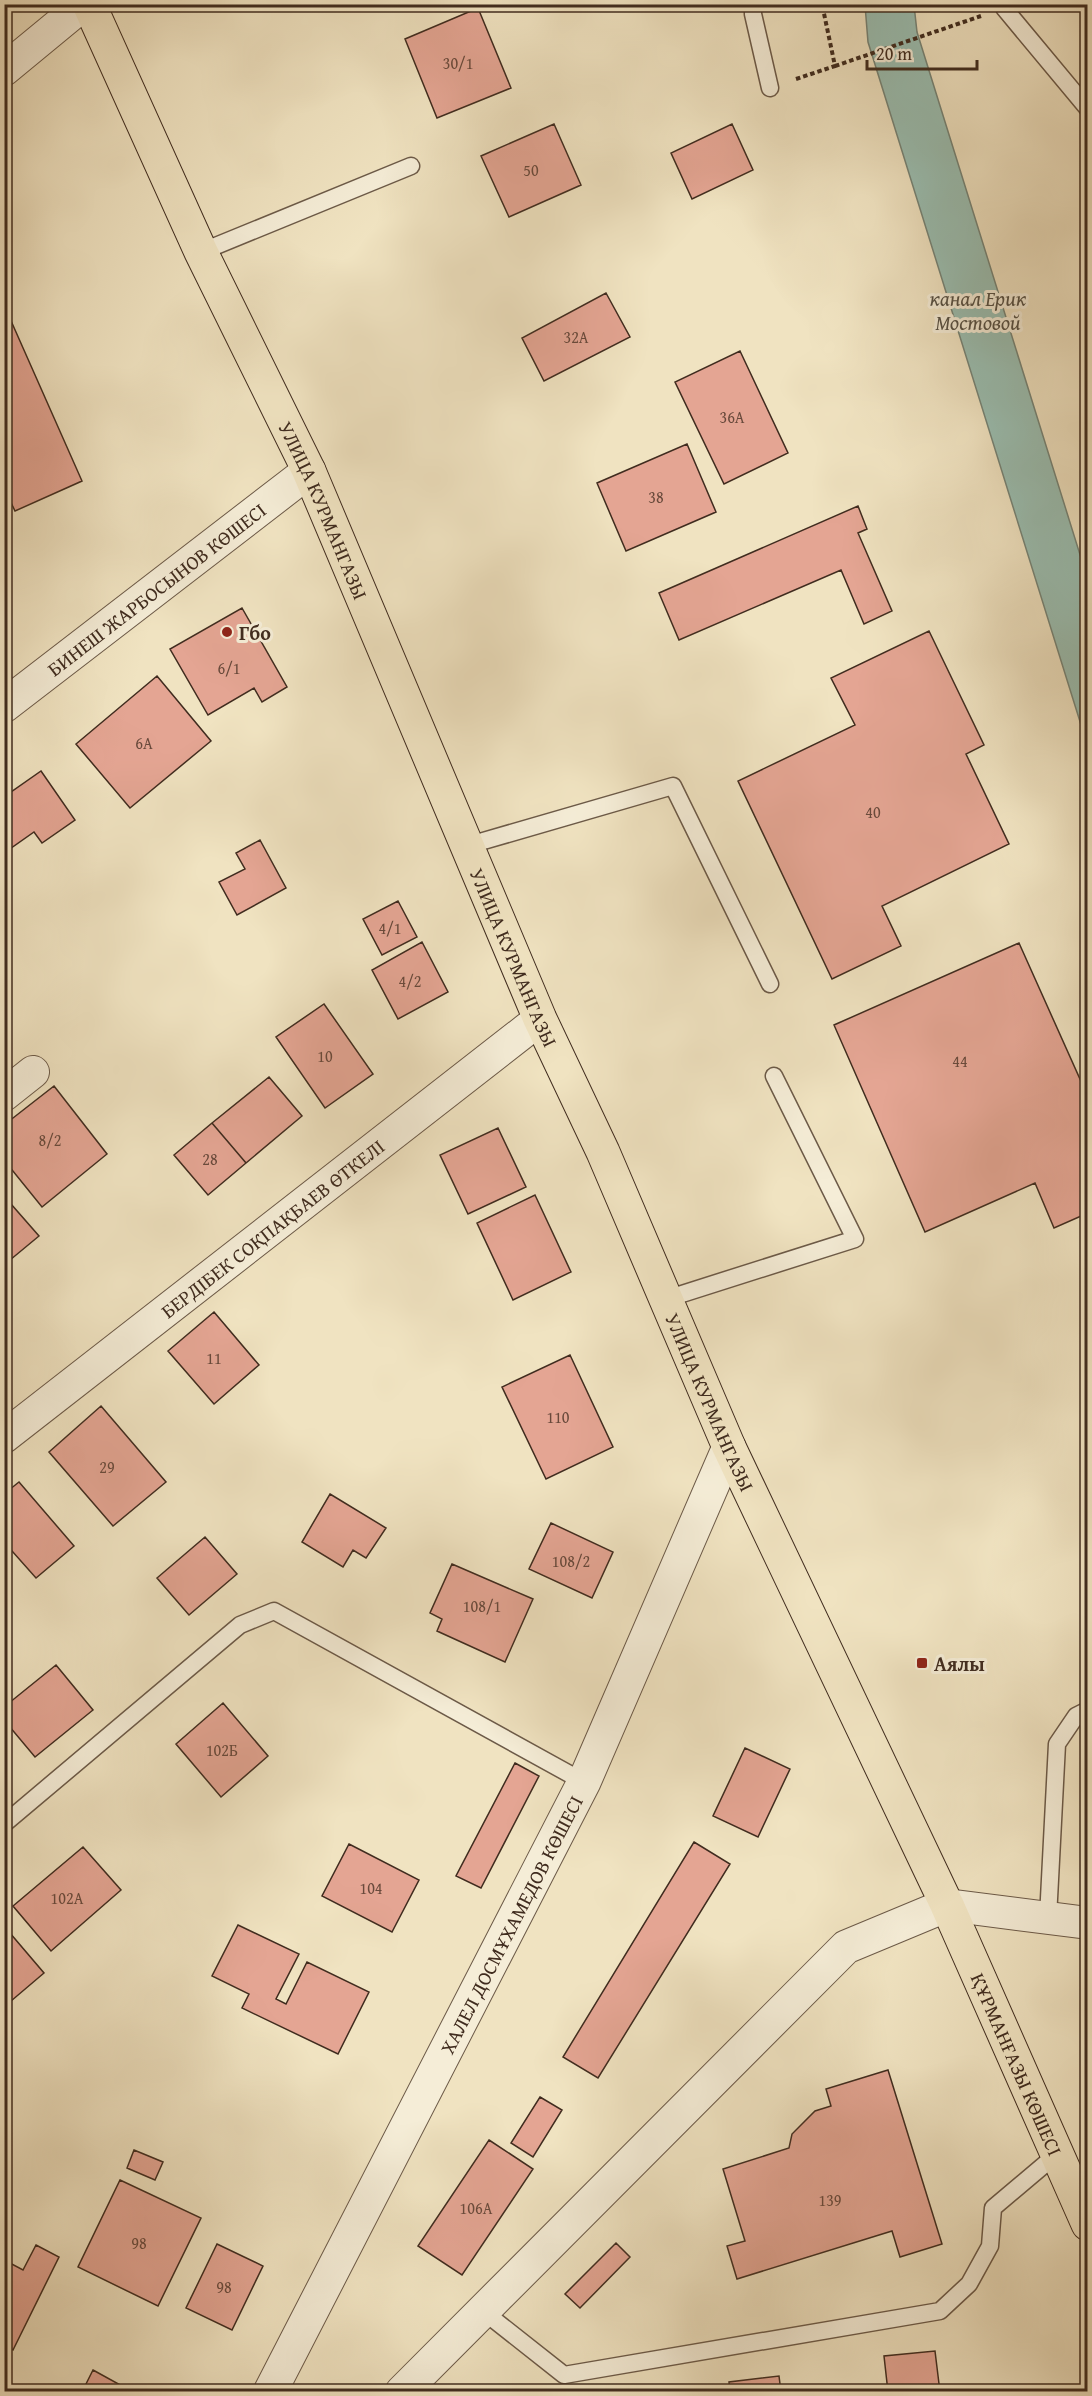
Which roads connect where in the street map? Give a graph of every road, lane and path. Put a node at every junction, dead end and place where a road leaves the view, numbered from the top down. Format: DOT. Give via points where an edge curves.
graph roads {
  1 [pos="84,4"];
  2 [pos="88,4"];
  3 [pos="753,4"];
  4 [pos="822,4"];
  5 [pos="1004,8"];
  6 [pos="835,66"];
  7 [pos="4,70"];
  8 [pos="770,88"];
  9 [pos="1088,109"];
  10 [pos="411,166"];
  11 [pos="201,252"];
  12 [pos="309,471"];
  13 [pos="4,706"];
  14 [pos="466,846"];
  15 [pos="770,984"];
  16 [pos="540,1019"];
  17 [pos="33,1072"];
  18 [pos="774,1076"];
  19 [pos="4,1095"];
  20 [pos="666,1299"];
  21 [pos="4,1437"];
  22 [pos="729,1446"];
  23 [pos="1088,1710"];
  24 [pos="584,1782"];
  25 [pos="4,1824"];
  26 [pos="947,1905"];
  27 [pos="1048,1918"];
  28 [pos="1088,1923"];
  29 [pos="1057,2154"];
  30 [pos="1088,2224"];
  31 [pos="483,2311"];
  32 [pos="270,2391"];
  33 [pos="402,2391"];
  1 -- 7 [label="street"];
  2 -- 11 [label="main road, УЛИЦА КУРМАНГАЗЫ"];
  3 -- 8 [label="lane"];
  4 -- 6 [label="path"];
  5 -- 6 [label="path"];
  5 -- 9 [label="lane"];
  6 -- 8 [label="path"];
  10 -- 11 [label="lane"];
  11 -- 12 [label="main road, УЛИЦА КУРМАНГАЗЫ"];
  12 -- 13 [label="street, БИНЕШ ЖАРБОСЫНОВ КӨШЕСІ"];
  12 -- 14 [label="main road, УЛИЦА КУРМАНГАЗЫ"];
  14 -- 15 [label="lane" via="673,786"];
  14 -- 16 [label="main road, УЛИЦА КУРМАНГАЗЫ"];
  16 -- 20 [label="main road, УЛИЦА КУРМАНГАЗЫ"];
  16 -- 21 [label="street, БЕРДІБЕК СОҚПАҚБАЕВ ӨТКЕЛІ"];
  17 -- 19 [label="street"];
  18 -- 20 [label="lane" via="855,1239"];
  20 -- 22 [label="main road, УЛИЦА КУРМАНГАЗЫ"];
  22 -- 24 [label="street, ХАЛЕЛ ДОСМҰХАМЕДОВ КӨШЕСІ"];
  22 -- 26 [label="main road, УЛИЦА КУРМАНГАЗЫ"];
  23 -- 27 [label="lane" via="1076,1716 1057,1744"];
  24 -- 25 [label="lane" via="274,1611 240,1625"];
  24 -- 32 [label="street, ХАЛЕЛ ДОСМҰХАМЕДОВ КӨШЕСІ"];
  26 -- 27 [label="street"];
  26 -- 29 [label="main road, ҚҰРМАНҒАЗЫ КӨШЕСІ"];
  26 -- 31 [label="street" via="846,1947"];
  27 -- 28 [label="street"];
  29 -- 30 [label="main road, ҚҰРМАНҒАЗЫ КӨШЕСІ"];
  29 -- 31 [label="lane" via="993,2208 990,2246 969,2284 940,2311 564,2375"];
  31 -- 33 [label="street"];
}
